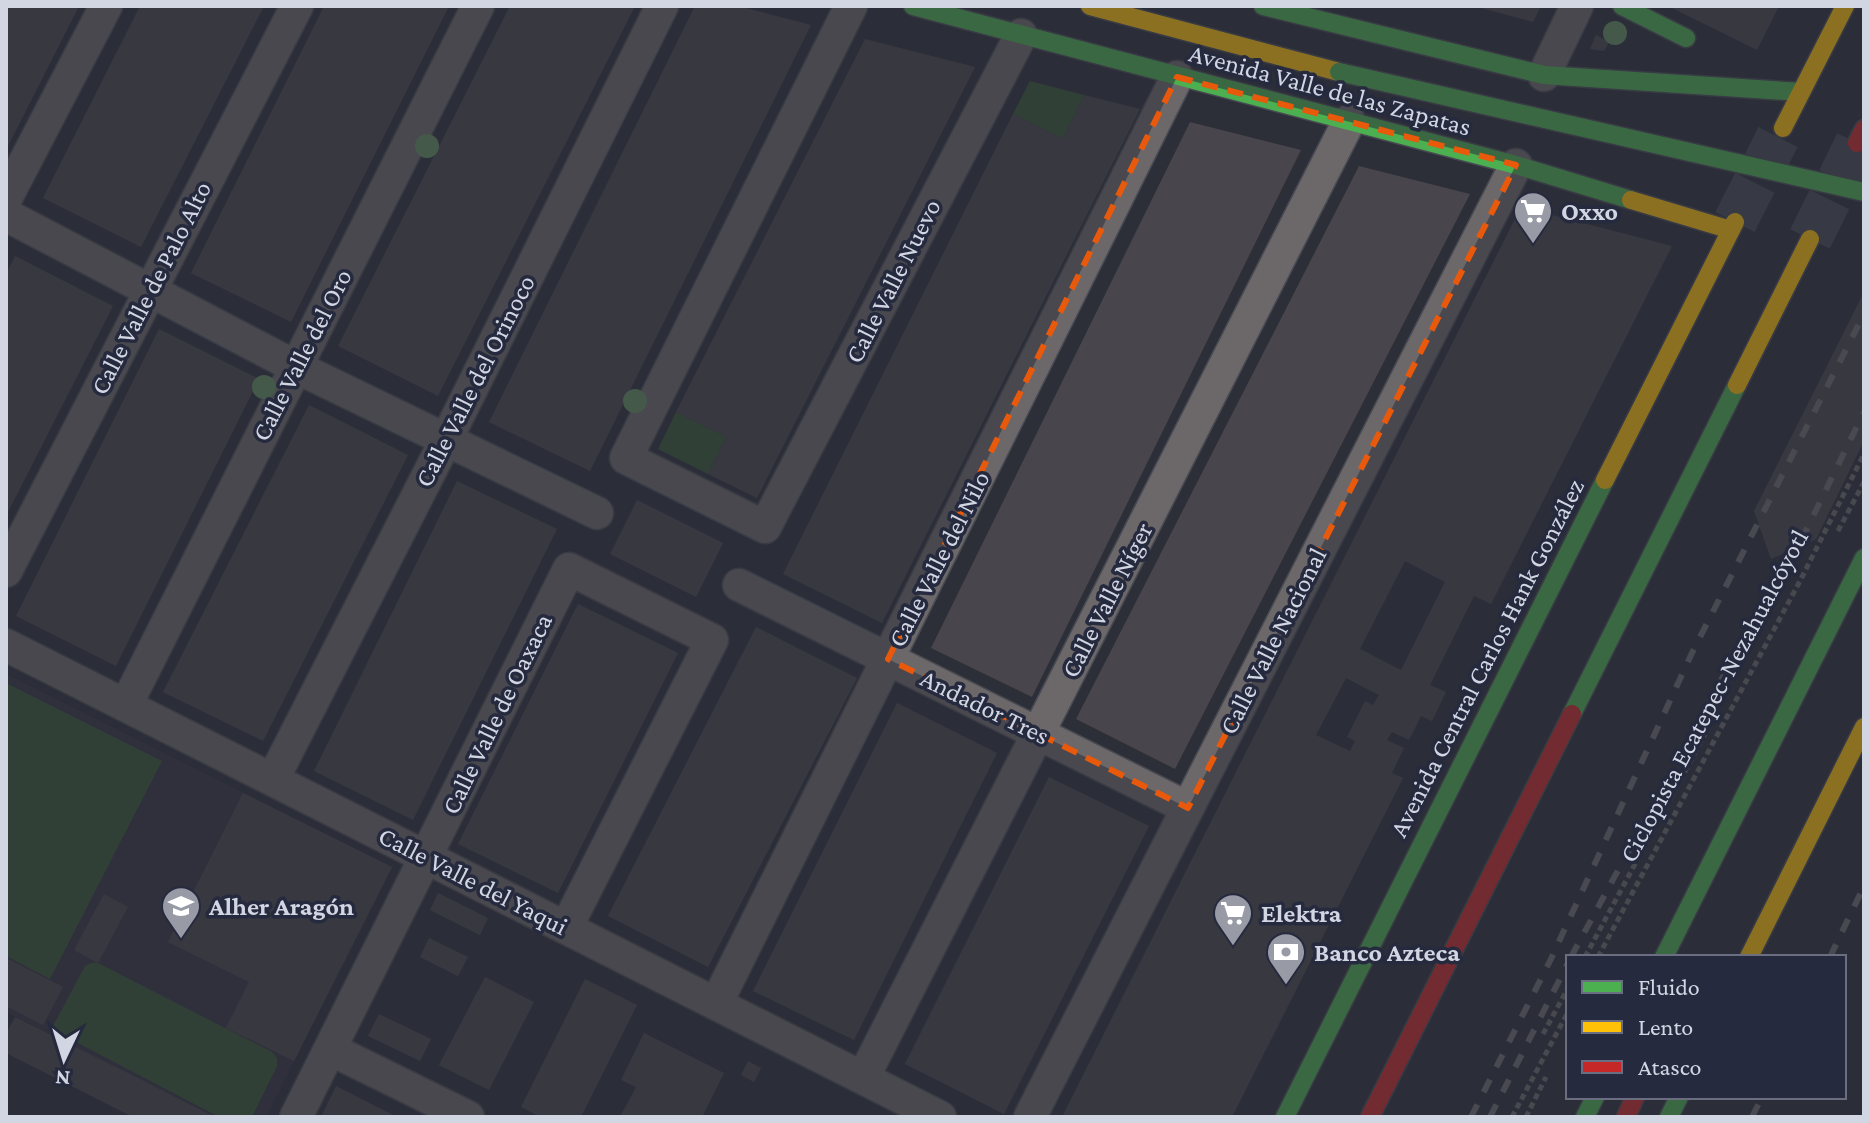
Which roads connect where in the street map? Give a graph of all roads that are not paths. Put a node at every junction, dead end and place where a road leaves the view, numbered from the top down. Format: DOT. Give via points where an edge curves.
graph roads {
  1 [pos="106,6"];
  2 [pos="297,6"];
  3 [pos="478,6"];
  4 [pos="662,6"];
  5 [pos="851,6"];
  6 [pos="913,6"];
  7 [pos="1090,6"];
  8 [pos="1263,6"];
  9 [pos="1577,6"];
  10 [pos="1622,6"];
  11 [pos="1845,6"];
  12 [pos="1336,15"];
  13 [pos="1021,35"];
  14 [pos="1686,38"];
  15 [pos="1420,58"];
  16 [pos="1544,75"];
  17 [pos="1177,77"];
  18 [pos="1801,92"];
  19 [pos="1349,121"];
  20 [pos="1783,128"];
  21 [pos="1386,132"];
  22 [pos="1516,165"];
  23 [pos="1864,192"];
  24 [pos="6,198"];
  25 [pos="6,215"];
  26 [pos="1733,226"];
  27 [pos="1810,239"];
  28 [pos="150,290"];
  29 [pos="296,367"];
  30 [pos="446,440"];
  31 [pos="597,513"];
  32 [pos="1864,558"];
  33 [pos="6,571"];
  34 [pos="739,585"];
  35 [pos="6,645"];
  36 [pos="888,659"];
  37 [pos="1813,659"];
  38 [pos="126,705"];
  39 [pos="1864,727"];
  40 [pos="1039,734"];
  41 [pos="279,767"];
  42 [pos="1760,806"];
  43 [pos="1188,808"];
  44 [pos="426,857"];
  45 [pos="566,928"];
  46 [pos="1665,955"];
  47 [pos="1750,955"];
  48 [pos="716,1004"];
  49 [pos="330,1049"];
  50 [pos="863,1078"];
  51 [pos="1594,1099"];
  52 [pos="1678,1099"];
  53 [pos="296,1117"];
  54 [pos="468,1117"];
  55 [pos="940,1117"];
  56 [pos="1030,1117"];
  57 [pos="1285,1117"];
  58 [pos="1370,1117"];
  59 [pos="1585,1117"];
  60 [pos="1669,1117"];
  1 -- 24 [label="street"];
  2 -- 28 [label="street, Calle Valle de Palo Alto"];
  3 -- 29 [label="street, Calle Valle del Oro"];
  4 -- 30 [label="street, Calle Valle del Orinoco"];
  5 -- 13 [label="street, Calle Valle Nuevo" via="626,458 765,527"];
  6 -- 13 [label="main road, Avenida Valle de las Zapatas"];
  7 -- 23 [label="main road, Avenida Valle de las Zapatas, bridge" via="1339,72"];
  8 -- 12 [label="main road"];
  9 -- 16 [label="street"];
  10 -- 14 [label="main road"];
  11 -- 18 [label="main road"];
  12 -- 15 [label="main road"];
  13 -- 17 [label="main road, Avenida Valle de las Zapatas"];
  15 -- 16 [label="main road"];
  15 -- 21 [label="main road" via="1422,88 1407,114"];
  16 -- 18 [label="main road"];
  17 -- 19 [label="main road, Avenida Valle de las Zapatas"];
  17 -- 36 [label="street, Calle Valle del Nilo"];
  18 -- 20 [label="main road"];
  19 -- 21 [label="main road, Avenida Valle de las Zapatas"];
  19 -- 40 [label="street, Calle Valle Níger"];
  21 -- 22 [label="main road, Avenida Valle de las Zapatas"];
  22 -- 26 [label="main road, Avenida Valle de las Zapatas"];
  22 -- 43 [label="street, Calle Valle Nacional"];
  25 -- 28 [label="street"];
  26 -- 57 [label="main road, Avenida Central Carlos Hank González"];
  27 -- 58 [label="main road"];
  28 -- 29 [label="street"];
  28 -- 33 [label="street, Calle Valle de Palo Alto"];
  29 -- 30 [label="street"];
  29 -- 38 [label="street, Calle Valle del Oro"];
  30 -- 31 [label="street"];
  30 -- 41 [label="street, Calle Valle del Orinoco"];
  32 -- 37 [label="main road"];
  34 -- 36 [label="street, Andador Tres"];
  35 -- 38 [label="street, Calle Valle del Yaqui"];
  36 -- 40 [label="street, Andador Tres"];
  36 -- 48 [label="street, Calle Valle del Nilo"];
  37 -- 42 [label="main road"];
  37 -- 46 [label="main road"];
  38 -- 41 [label="street, Calle Valle del Yaqui"];
  39 -- 47 [label="main road"];
  40 -- 43 [label="street, Andador Tres"];
  40 -- 50 [label="street, Calle Valle Níger"];
  41 -- 44 [label="street, Calle Valle del Yaqui"];
  43 -- 56 [label="street, Calle Valle Nacional"];
  44 -- 45 [label="street, Calle Valle del Yaqui"];
  44 -- 45 [label="street, Calle Valle de Oaxaca" via="569,569 712,640"];
  44 -- 49 [label="street, Calle Valle de Oaxaca"];
  45 -- 48 [label="street, Calle Valle del Yaqui"];
  48 -- 50 [label="street, Calle Valle del Yaqui"];
  49 -- 53 [label="street, Calle Valle de Oaxaca"];
  49 -- 54 [label="street"];
  50 -- 55 [label="street, Calle Valle del Yaqui"];
  51 -- 59 [label="main road"];
  52 -- 60 [label="main road"];
}
